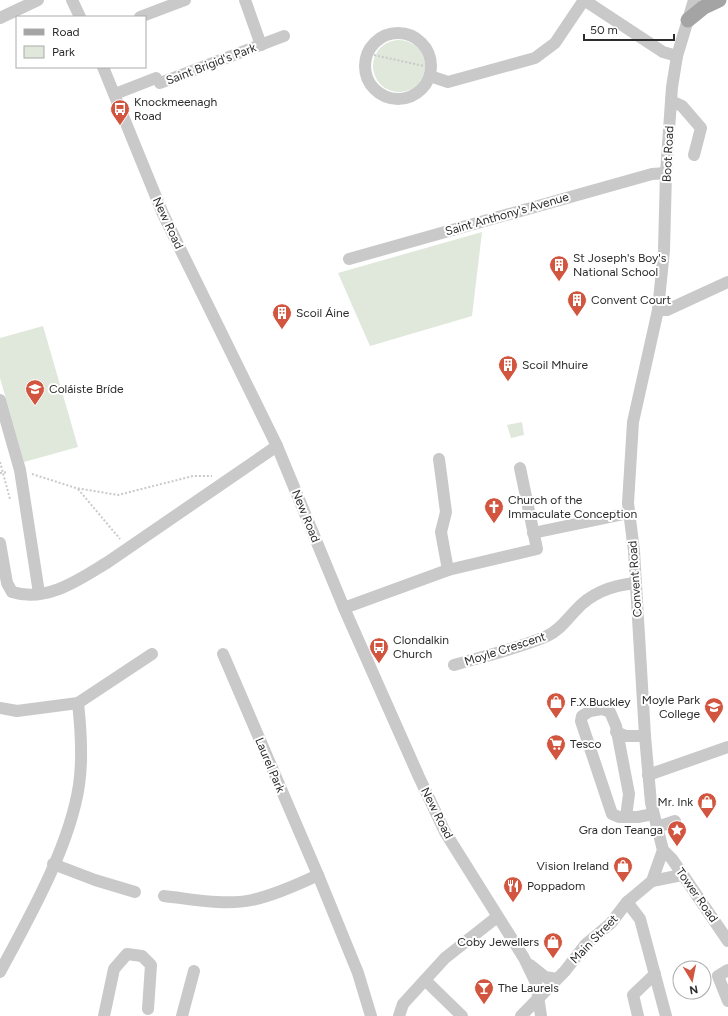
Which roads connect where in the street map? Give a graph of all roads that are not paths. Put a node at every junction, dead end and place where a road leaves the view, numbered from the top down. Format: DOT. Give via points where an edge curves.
graph roads {
  1 [pos="38,0"];
  2 [pos="72,0"];
  3 [pos="185,0"];
  4 [pos="245,0"];
  5 [pos="584,0"];
  6 [pos="694,0"];
  7 [pos="719,0"];
  8 [pos="80,16"];
  9 [pos="143,16"];
  10 [pos="0,18"];
  11 [pos="688,20"];
  12 [pos="284,36"];
  13 [pos="261,45"];
  14 [pos="677,56"];
  15 [pos="103,68"];
  16 [pos="427,71"];
  17 [pos="115,94"];
  18 [pos="671,101"];
  19 [pos="694,155"];
  20 [pos="666,173"];
  21 [pos="349,259"];
  22 [pos="728,282"];
  23 [pos="658,310"];
  24 [pos="0,400"];
  25 [pos="277,446"];
  26 [pos="439,459"];
  27 [pos="520,468"];
  28 [pos="629,513"];
  29 [pos="533,533"];
  30 [pos="0,543"];
  31 [pos="448,570"];
  32 [pos="636,583"];
  33 [pos="39,593"];
  34 [pos="344,608"];
  35 [pos="152,654"];
  36 [pos="223,654"];
  37 [pos="454,666"];
  38 [pos="78,703"];
  39 [pos="0,708"];
  40 [pos="616,732"];
  41 [pos="645,736"];
  42 [pos="728,747"];
  43 [pos="648,775"];
  44 [pos="653,814"];
  45 [pos="626,817"];
  46 [pos="675,821"];
  47 [pos="657,827"];
  48 [pos="663,850"];
  49 [pos="54,864"];
  50 [pos="318,875"];
  51 [pos="682,875"];
  52 [pos="652,881"];
  53 [pos="135,892"];
  54 [pos="164,896"];
  55 [pos="627,902"];
  56 [pos="497,917"];
  57 [pos="728,941"];
  58 [pos="524,958"];
  59 [pos="728,970"];
  60 [pos="194,971"];
  61 [pos="0,972"];
  62 [pos="655,974"];
  63 [pos="557,979"];
  64 [pos="425,980"];
  65 [pos="542,995"];
  66 [pos="728,1001"];
  67 [pos="148,1009"];
  68 [pos="104,1016"];
  69 [pos="182,1016"];
  70 [pos="371,1016"];
  71 [pos="399,1016"];
  72 [pos="462,1016"];
  73 [pos="521,1016"];
  74 [pos="541,1016"];
  75 [pos="638,1016"];
  76 [pos="666,1016"];
  1 -- 10 [label="street"];
  2 -- 8 [label="street"];
  3 -- 9 [label="street"];
  4 -- 13 [label="street, Saint Brigid's Park"];
  5 -- 14 [label="street" via="663,52"];
  5 -- 16 [label="street" via="556,43 535,58 448,82"];
  6 -- 11 [label="street, Boot Road"];
  7 -- 11 [label="main road" via="704,6"];
  11 -- 14 [label="street, Boot Road"];
  12 -- 13 [label="street, Saint Brigid's Park"];
  13 -- 17 [label="street, Saint Brigid's Park"];
  14 -- 18 [label="street, Boot Road"];
  15 -- 17 [label="street, New Road"];
  16 -- 16 [label="street" via="425,86 418,93 408,98 386,97 370,84 365,68 367,53 376,40 390,33 410,34 426,47 432,65"];
  17 -- 25 [label="street, New Road" via="163,214"];
  18 -- 19 [label="street" via="682,106 701,128"];
  18 -- 20 [label="street, Boot Road"];
  20 -- 21 [label="street, Saint Anthony's Avenue" via="652,174"];
  20 -- 23 [label="street, Boot Road" via="664,250"];
  22 -- 23 [label="street" via="666,310"];
  23 -- 28 [label="street, Convent Road" via="633,422"];
  24 -- 33 [label="street" via="20,470"];
  25 -- 33 [label="street" via="85,577 56,591"];
  25 -- 34 [label="street, New Road"];
  26 -- 31 [label="street" via="446,512 441,532"];
  27 -- 29 [label="street"];
  28 -- 29 [label="street"];
  28 -- 32 [label="street, Convent Road"];
  29 -- 31 [label="street" via="537,549"];
  30 -- 33 [label="street" via="7,583 12,592"];
  31 -- 34 [label="street"];
  32 -- 37 [label="street, Moyle Crescent" via="616,585 591,597 548,636"];
  32 -- 41 [label="street, Convent Road"];
  34 -- 56 [label="street, New Road" via="442,825"];
  35 -- 38 [label="street"];
  36 -- 50 [label="street, Laurel Park"];
  38 -- 39 [label="street" via="16,711"];
  38 -- 49 [label="street" via="81,734 79,785 66,835"];
  40 -- 41 [label="street" via="626,736"];
  40 -- 45 [label="street" via="629,794"];
  40 -- 45 [label="street" via="610,712 596,710 582,716 612,814"];
  41 -- 43 [label="street, Convent Road"];
  42 -- 43 [label="street"];
  43 -- 44 [label="street, Convent Road"];
  44 -- 45 [label="street"];
  44 -- 47 [label="street, Convent Road"];
  46 -- 47 [label="street"];
  47 -- 48 [label="street, Convent Road"];
  48 -- 51 [label="street, Tower Road"];
  48 -- 52 [label="street"];
  49 -- 53 [label="street"];
  49 -- 61 [label="street"];
  50 -- 54 [label="street" via="271,895 251,900 205,901"];
  50 -- 70 [label="street, Laurel Park" via="358,973"];
  51 -- 52 [label="street, Main Street"];
  51 -- 57 [label="street, Tower Road"];
  52 -- 55 [label="street, Main Street"];
  55 -- 62 [label="street" via="640,918"];
  55 -- 63 [label="street, Main Street" via="611,923 586,944"];
  56 -- 58 [label="street, New Road"];
  56 -- 64 [label="street" via="445,958"];
  58 -- 63 [label="street, New Road" via="544,977"];
  58 -- 65 [label="street, New Road"];
  59 -- 66 [label="street" via="718,976"];
  60 -- 69 [label="street"];
  62 -- 75 [label="street" via="633,995"];
  62 -- 76 [label="street"];
  63 -- 65 [label="street, Main Street"];
  64 -- 71 [label="street" via="403,1004"];
  64 -- 72 [label="street"];
  65 -- 73 [label="street, Main Street"];
  65 -- 74 [label="street, New Road"];
  67 -- 68 [label="street" via="151,965 142,956 127,954 114,969"];
}
